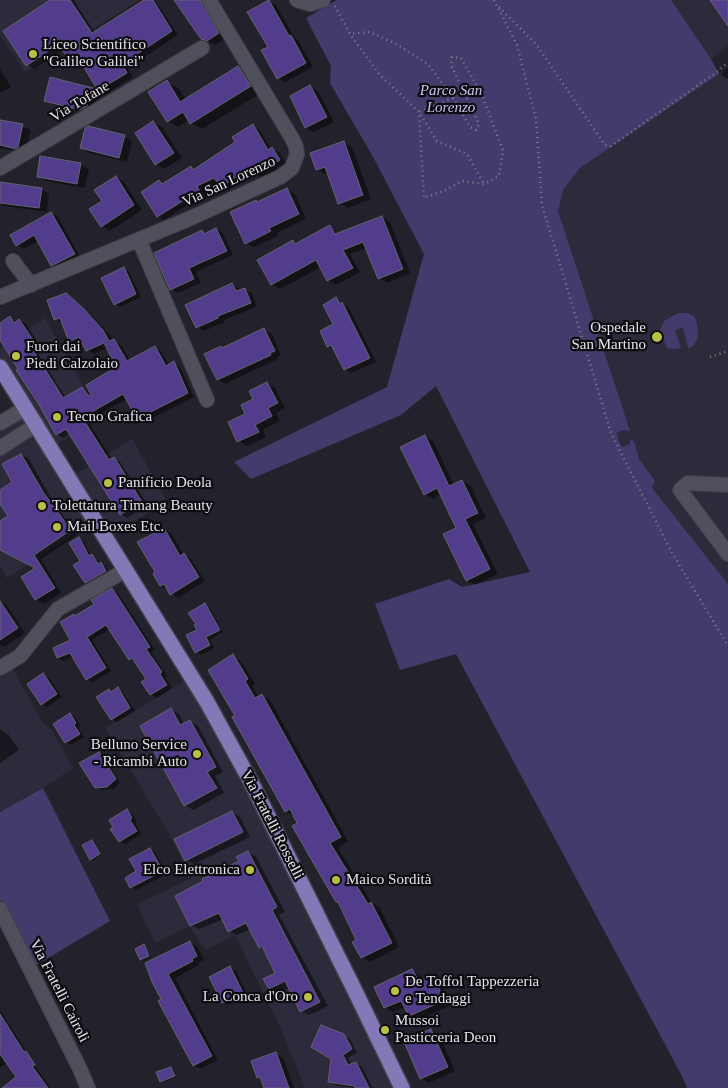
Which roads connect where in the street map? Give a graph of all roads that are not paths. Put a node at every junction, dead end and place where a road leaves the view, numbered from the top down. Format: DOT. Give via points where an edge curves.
graph roads {
  1 [pos="209,0"];
  2 [pos="297,0"];
  3 [pos="328,1"];
  4 [pos="202,48"];
  5 [pos="0,168"];
  6 [pos="139,240"];
  7 [pos="13,261"];
  8 [pos="31,285"];
  9 [pos="0,297"];
  10 [pos="0,367"];
  11 [pos="208,400"];
  12 [pos="26,408"];
  13 [pos="0,423"];
  14 [pos="36,424"];
  15 [pos="0,448"];
  16 [pos="728,485"];
  17 [pos="728,554"];
  18 [pos="126,570"];
  19 [pos="0,668"];
  20 [pos="0,910"];
  21 [pos="88,1088"];
  22 [pos="402,1088"];
  1 -- 6 [label="street, Via San Lorenzo" via="293,140 297,154 292,168 280,177"];
  2 -- 3 [label="street" via="310,4"];
  4 -- 5 [label="street, Via Tofane"];
  6 -- 8 [label="street, Via San Lorenzo"];
  6 -- 11 [label="street"];
  7 -- 8 [label="street"];
  8 -- 9 [label="street, Via San Lorenzo"];
  10 -- 12 [label="main road, Via Fratelli Rosselli"];
  12 -- 13 [label="street"];
  12 -- 14 [label="main road, Via Fratelli Rosselli"];
  14 -- 15 [label="street"];
  14 -- 18 [label="main road, Via Fratelli Rosselli"];
  16 -- 17 [label="street" via="688,483 680,490"];
  18 -- 19 [label="street" via="58,609 20,656"];
  18 -- 22 [label="main road, Via Fratelli Rosselli" via="207,702 251,782"];
  20 -- 21 [label="street, Via Fratelli Cairoli"];
}
